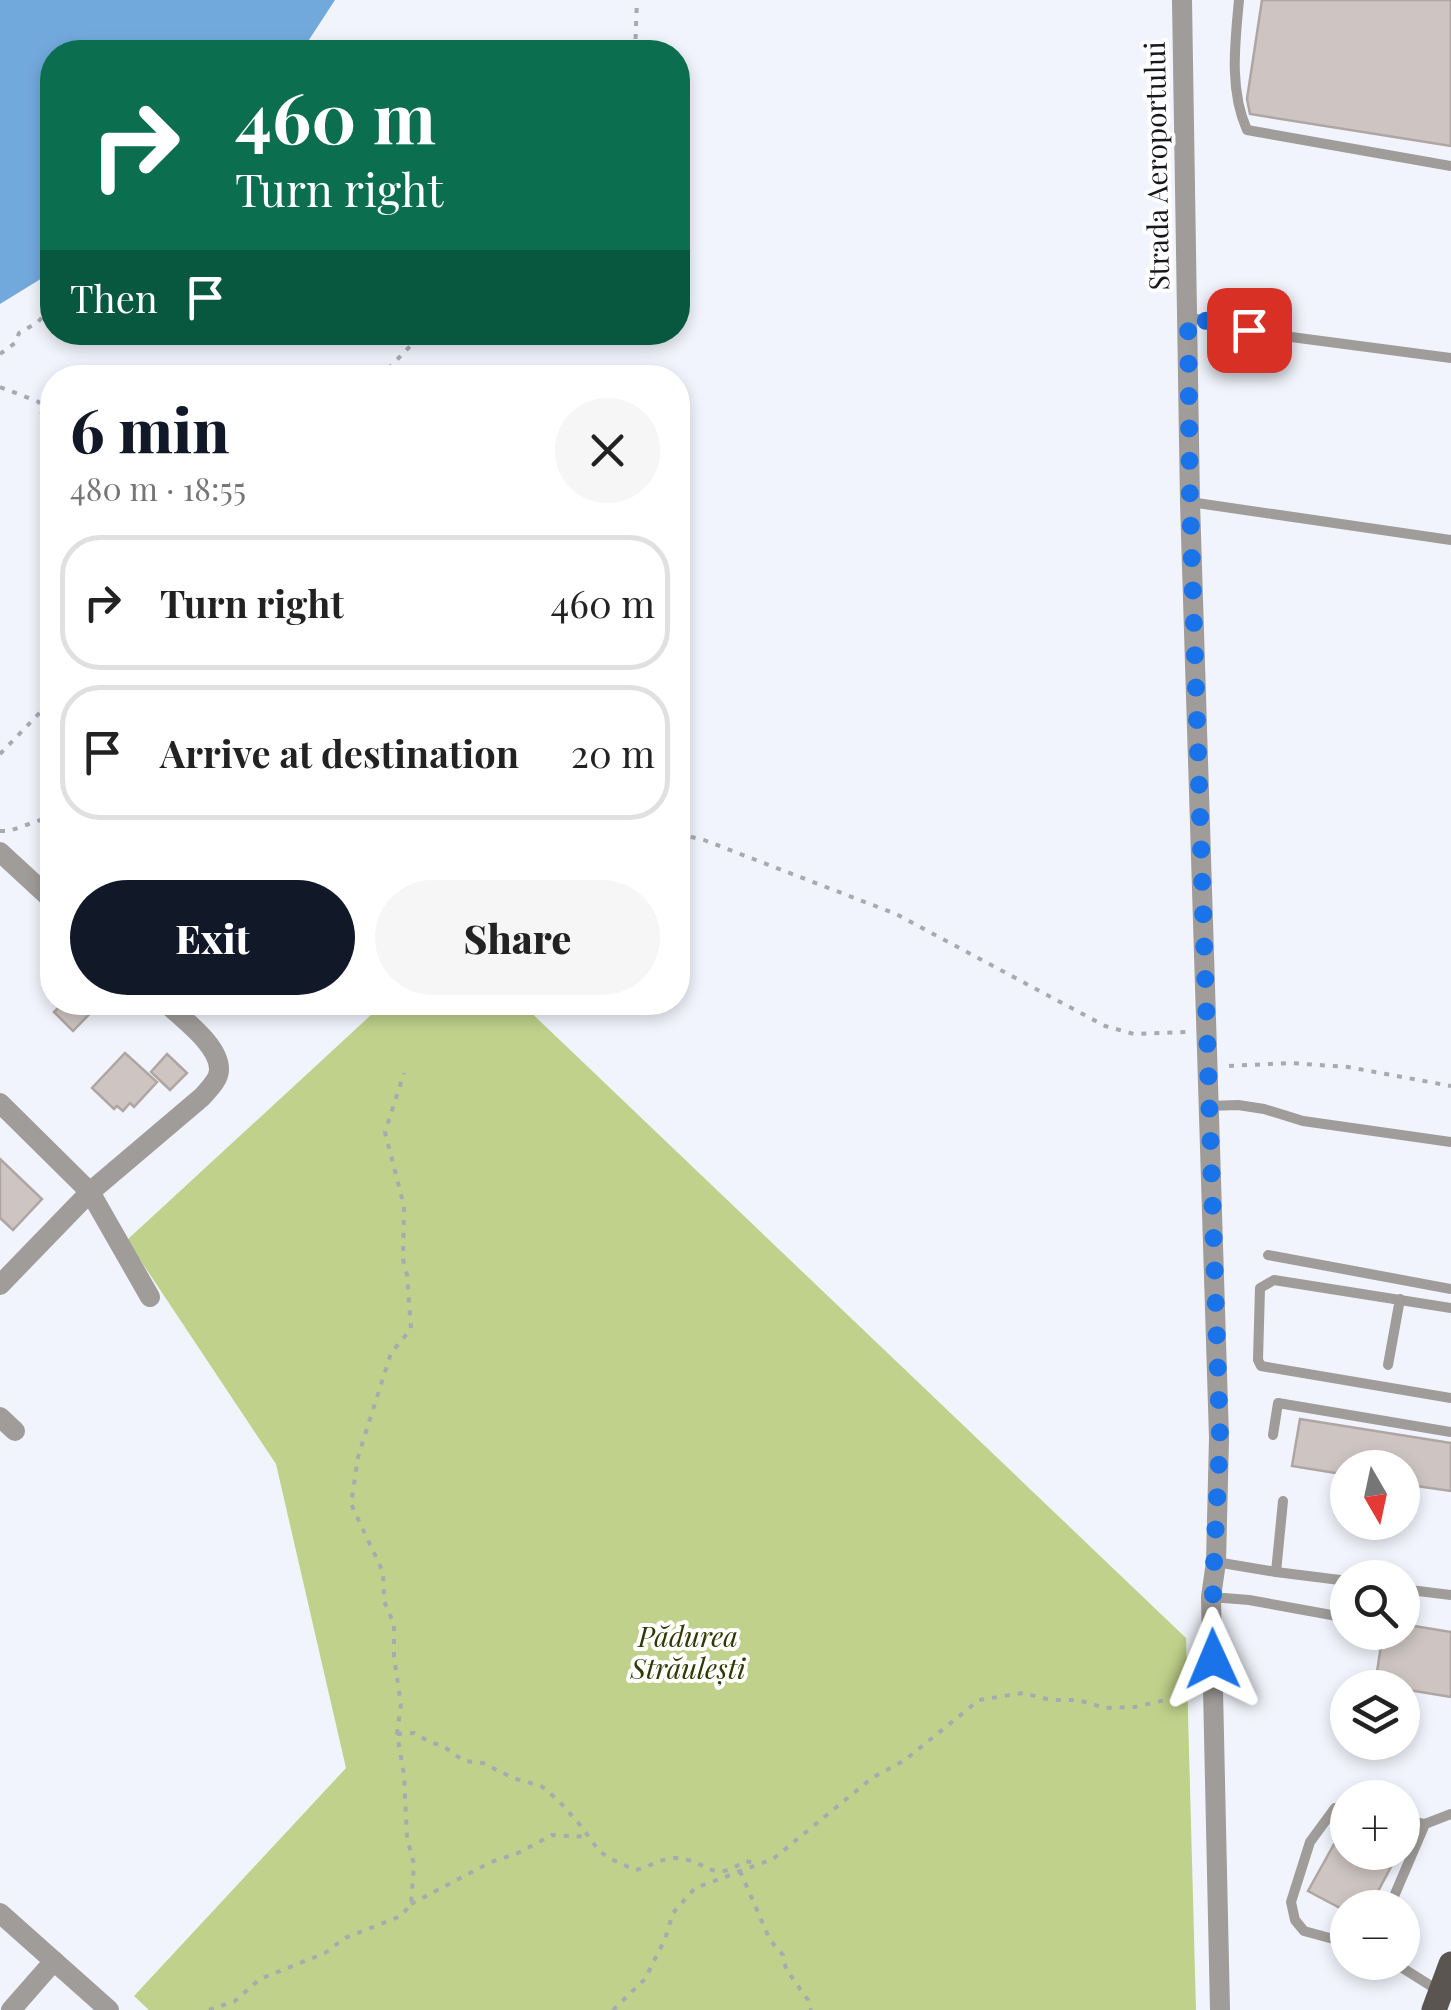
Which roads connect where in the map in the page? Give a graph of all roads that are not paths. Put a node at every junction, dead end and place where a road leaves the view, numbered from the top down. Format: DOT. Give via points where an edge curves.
graph roads {
  1 [pos="1182,0"];
  2 [pos="1239,0"];
  3 [pos="1451,166"];
  4 [pos="1188,317"];
  5 [pos="1451,358"];
  6 [pos="1190,502"];
  7 [pos="1451,540"];
  8 [pos="0,852"];
  9 [pos="40,889"];
  10 [pos="179,1015"];
  11 [pos="0,1102"];
  12 [pos="1209,1106"];
  13 [pos="1451,1142"];
  14 [pos="90,1192"];
  15 [pos="1268,1255"];
  16 [pos="0,1285"];
  17 [pos="1451,1289"];
  18 [pos="150,1296"];
  19 [pos="1400,1299"];
  20 [pos="1451,1308"];
  21 [pos="1388,1365"];
  22 [pos="1451,1398"];
  23 [pos="1451,1432"];
  24 [pos="1274,1434"];
  25 [pos="1283,1501"];
  26 [pos="1216,1562"];
  27 [pos="1276,1572"];
  28 [pos="1330,1579"];
  29 [pos="1420,1591"];
  30 [pos="1451,1595"];
  31 [pos="1212,1597"];
  32 [pos="1330,1615"];
  33 [pos="1451,1814"];
  34 [pos="1330,1815"];
  35 [pos="1420,1823"];
  36 [pos="1425,1824"];
  37 [pos="1397,1890"];
  38 [pos="0,1913"];
  39 [pos="1330,1938"];
  40 [pos="54,1961"];
  41 [pos="1451,1964"];
  42 [pos="1414,1980"];
  43 [pos="1438,2001"];
  44 [pos="11,2010"];
  45 [pos="109,2010"];
  46 [pos="1220,2010"];
  1 -- 4 [label="street, Strada Aeroportului"];
  2 -- 3 [label="lane" via="1236,80 1247,130"];
  4 -- 5 [label="lane"];
  4 -- 6 [label="street, Strada Aeroportului"];
  6 -- 7 [label="lane"];
  6 -- 12 [label="street, Strada Aeroportului"];
  8 -- 9 [label="street"];
  10 -- 14 [label="street" via="216,1056 215,1082"];
  11 -- 14 [label="street"];
  12 -- 13 [label="lane" via="1238,1105"];
  12 -- 26 [label="street, Strada Aeroportului" via="1220,1438"];
  14 -- 16 [label="street"];
  14 -- 18 [label="street"];
  15 -- 17 [label="lane"];
  19 -- 20 [label="lane"];
  19 -- 21 [label="lane"];
  19 -- 22 [label="lane" via="1274,1280 1260,1288 1258,1360 1261,1366"];
  23 -- 24 [label="lane" via="1278,1402"];
  25 -- 27 [label="lane"];
  26 -- 27 [label="lane"];
  26 -- 31 [label="street, Strada Aeroportului"];
  27 -- 28 [label="lane"];
  29 -- 30 [label="lane"];
  31 -- 32 [label="lane"];
  31 -- 46 [label="street, Strada Aeroportului"];
  33 -- 36 [label="lane"];
  34 -- 39 [label="lane" via="1310,1842 1292,1902 1304,1931"];
  35 -- 36 [label="lane"];
  36 -- 37 [label="lane"];
  38 -- 40 [label="street"];
  40 -- 44 [label="street"];
  40 -- 45 [label="street"];
  41 -- 43 [label="main road"];
  42 -- 43 [label="lane"];
}
